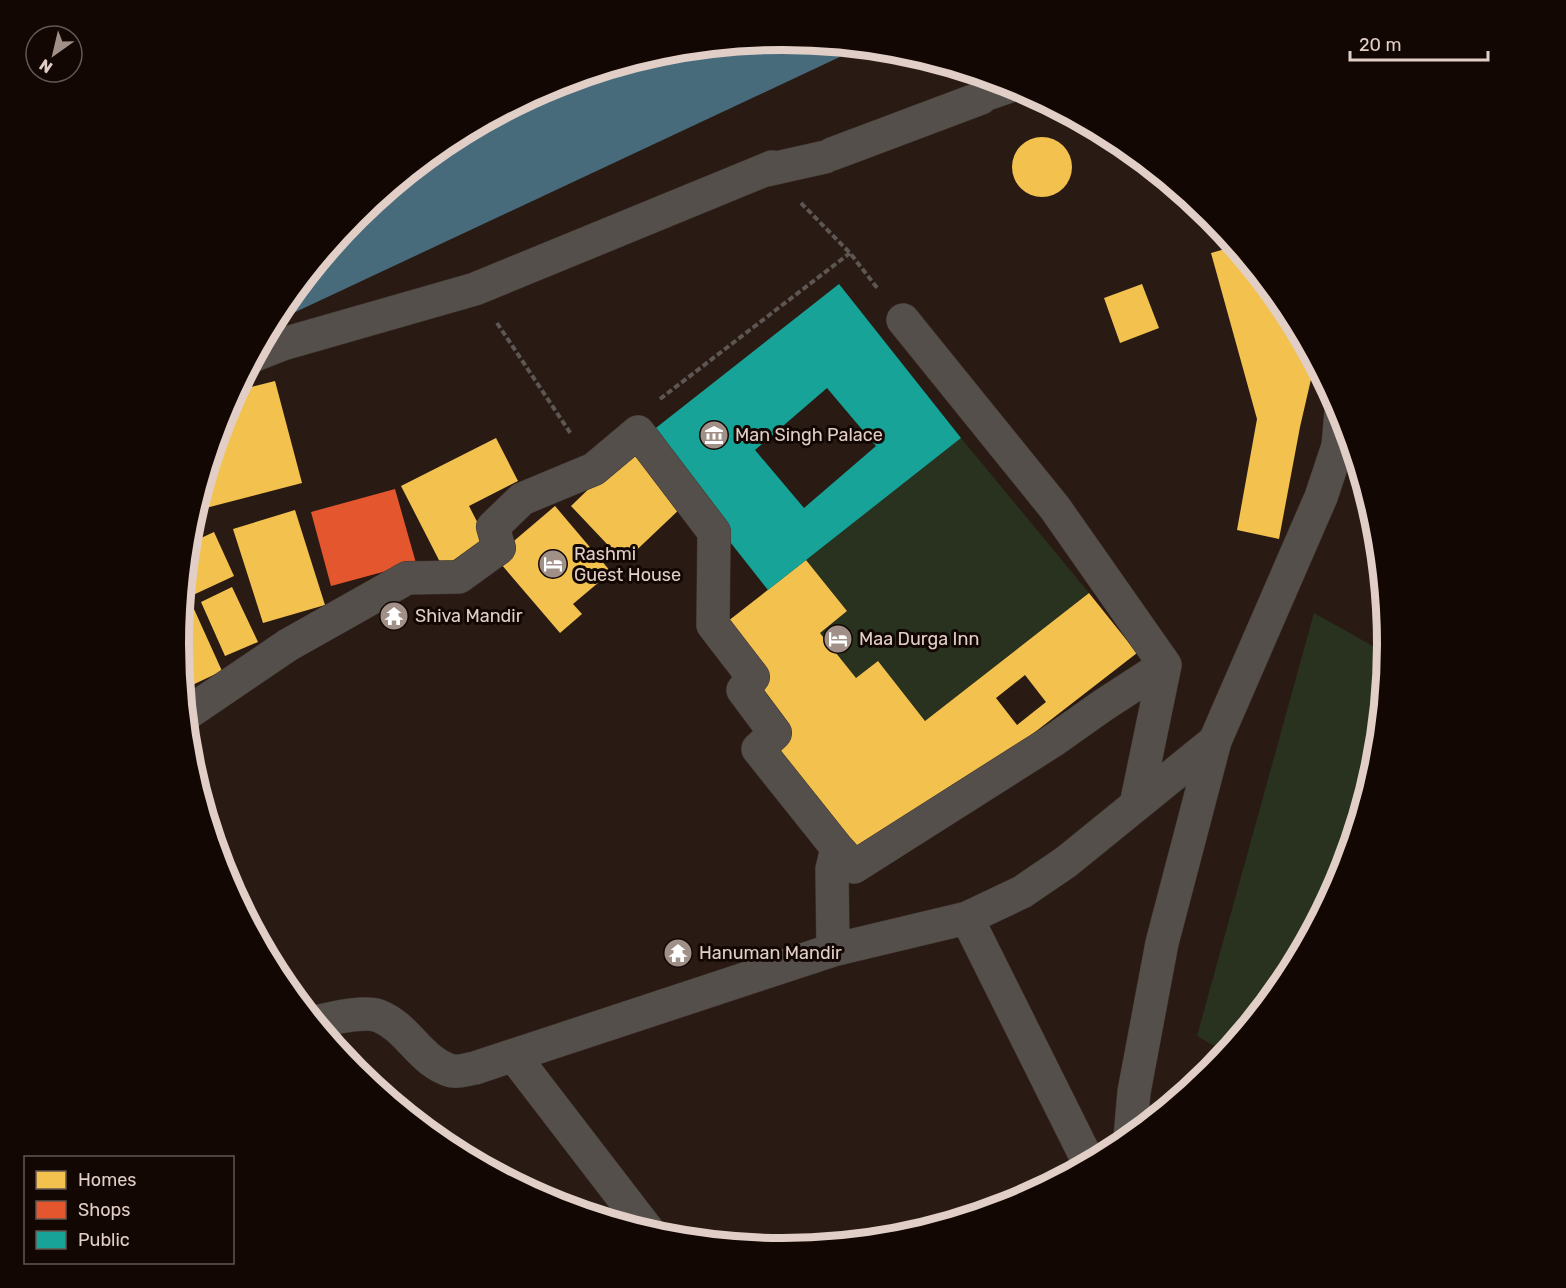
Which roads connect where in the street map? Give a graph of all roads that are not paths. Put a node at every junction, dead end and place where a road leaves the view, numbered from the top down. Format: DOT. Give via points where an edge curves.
graph roads {
  1 [pos="995,92"];
  2 [pos="903,320"];
  3 [pos="266,351"];
  4 [pos="1339,434"];
  5 [pos="1165,665"];
  6 [pos="193,710"];
  7 [pos="1215,741"];
  8 [pos="1136,805"];
  9 [pos="837,848"];
  10 [pos="967,918"];
  11 [pos="833,950"];
  12 [pos="323,1020"];
  13 [pos="514,1056"];
  14 [pos="1131,1126"];
  15 [pos="1085,1156"];
  16 [pos="641,1221"];
  1 -- 3 [label="street" via="828,155 767,170 772,167 475,289"];
  2 -- 5 [label="street" via="1055,508"];
  4 -- 7 [label="street" via="1321,497"];
  5 -- 8 [label="street"];
  5 -- 9 [label="street" via="854,867"];
  6 -- 9 [label="street" via="288,645 406,578 459,577 499,548 493,527 522,499 594,469 638,432 717,525 712,625 753,677 743,690 776,732 758,749"];
  7 -- 8 [label="street"];
  7 -- 14 [label="street" via="1162,943"];
  8 -- 10 [label="street" via="1022,892"];
  9 -- 11 [label="street" via="832,869"];
  10 -- 11 [label="street"];
  10 -- 15 [label="street"];
  11 -- 13 [label="street"];
  12 -- 13 [label="street" via="377,1015 403,1030 428,1059 454,1071"];
  13 -- 16 [label="street"];
}
